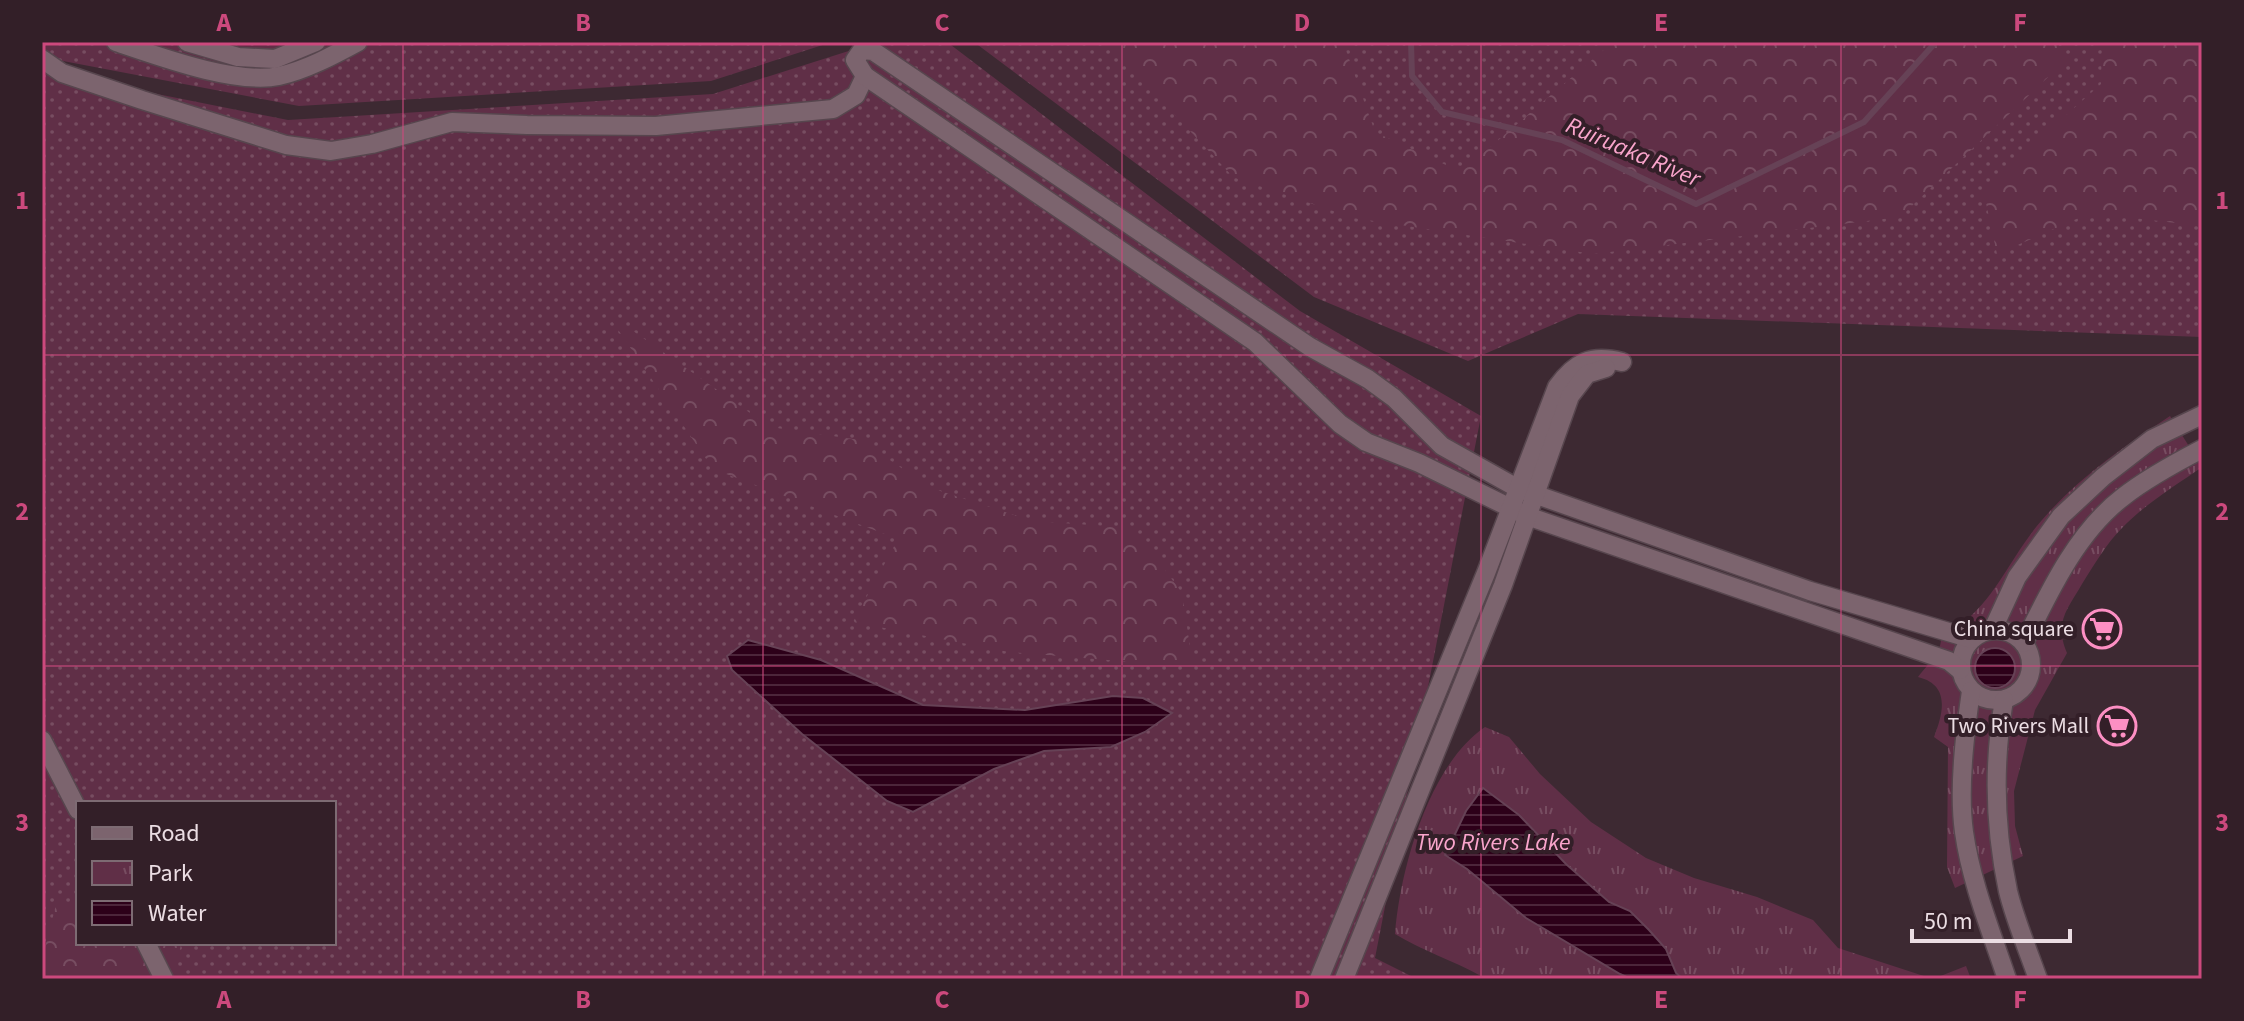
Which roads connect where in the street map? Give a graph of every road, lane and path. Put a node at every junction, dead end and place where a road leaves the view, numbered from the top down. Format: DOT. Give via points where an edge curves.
graph roads {
  1 [pos="116,42"];
  2 [pos="187,42"];
  3 [pos="316,42"];
  4 [pos="358,42"];
  5 [pos="42,59"];
  6 [pos="865,76"];
  7 [pos="2202,415"];
  8 [pos="2202,449"];
  9 [pos="1517,488"];
  10 [pos="1537,495"];
  11 [pos="1509,508"];
  12 [pos="1527,516"];
  13 [pos="1993,629"];
  14 [pos="1972,639"];
  15 [pos="2024,643"];
  16 [pos="1960,670"];
  17 [pos="1971,691"];
  18 [pos="2004,700"];
  19 [pos="42,740"];
  20 [pos="76,806"];
  21 [pos="147,945"];
  22 [pos="164,979"];
  23 [pos="1319,979"];
  24 [pos="1344,979"];
  25 [pos="2007,979"];
  26 [pos="2038,979"];
  1 -- 4 [label="street" via="216,72 276,77"];
  2 -- 3 [label="street" via="238,57 275,59"];
  5 -- 6 [label="street" via="62,73 156,105 286,145 331,151 452,122 656,126 833,109 856,95"];
  6 -- 9 [label="street" via="855,60 868,49 1310,347 1368,379 1442,446"];
  6 -- 11 [label="street" via="1255,342 1340,424 1366,442"];
  7 -- 13 [label="street" via="2152,439 2061,516 2017,577"];
  8 -- 15 [label="street" via="2121,498 2084,537"];
  9 -- 10 [label="street"];
  9 -- 10 [label="street" via="1557,387 1570,368 1592,359 1622,362 1587,374 1570,396"];
  9 -- 11 [label="street"];
  10 -- 12 [label="street"];
  10 -- 14 [label="street" via="1810,591"];
  11 -- 12 [label="street"];
  11 -- 23 [label="street"];
  12 -- 16 [label="street" via="1865,631 1949,661"];
  12 -- 24 [label="street"];
  13 -- 14 [label="street"];
  13 -- 15 [label="street"];
  14 -- 16 [label="street"];
  15 -- 18 [label="street" via="2029,677"];
  16 -- 17 [label="street"];
  17 -- 18 [label="street"];
  17 -- 25 [label="street" via="1964,743 1964,831"];
  18 -- 26 [label="street" via="1996,746 1996,815 2009,893"];
  19 -- 20 [label="street"];
  21 -- 22 [label="street"];
}
